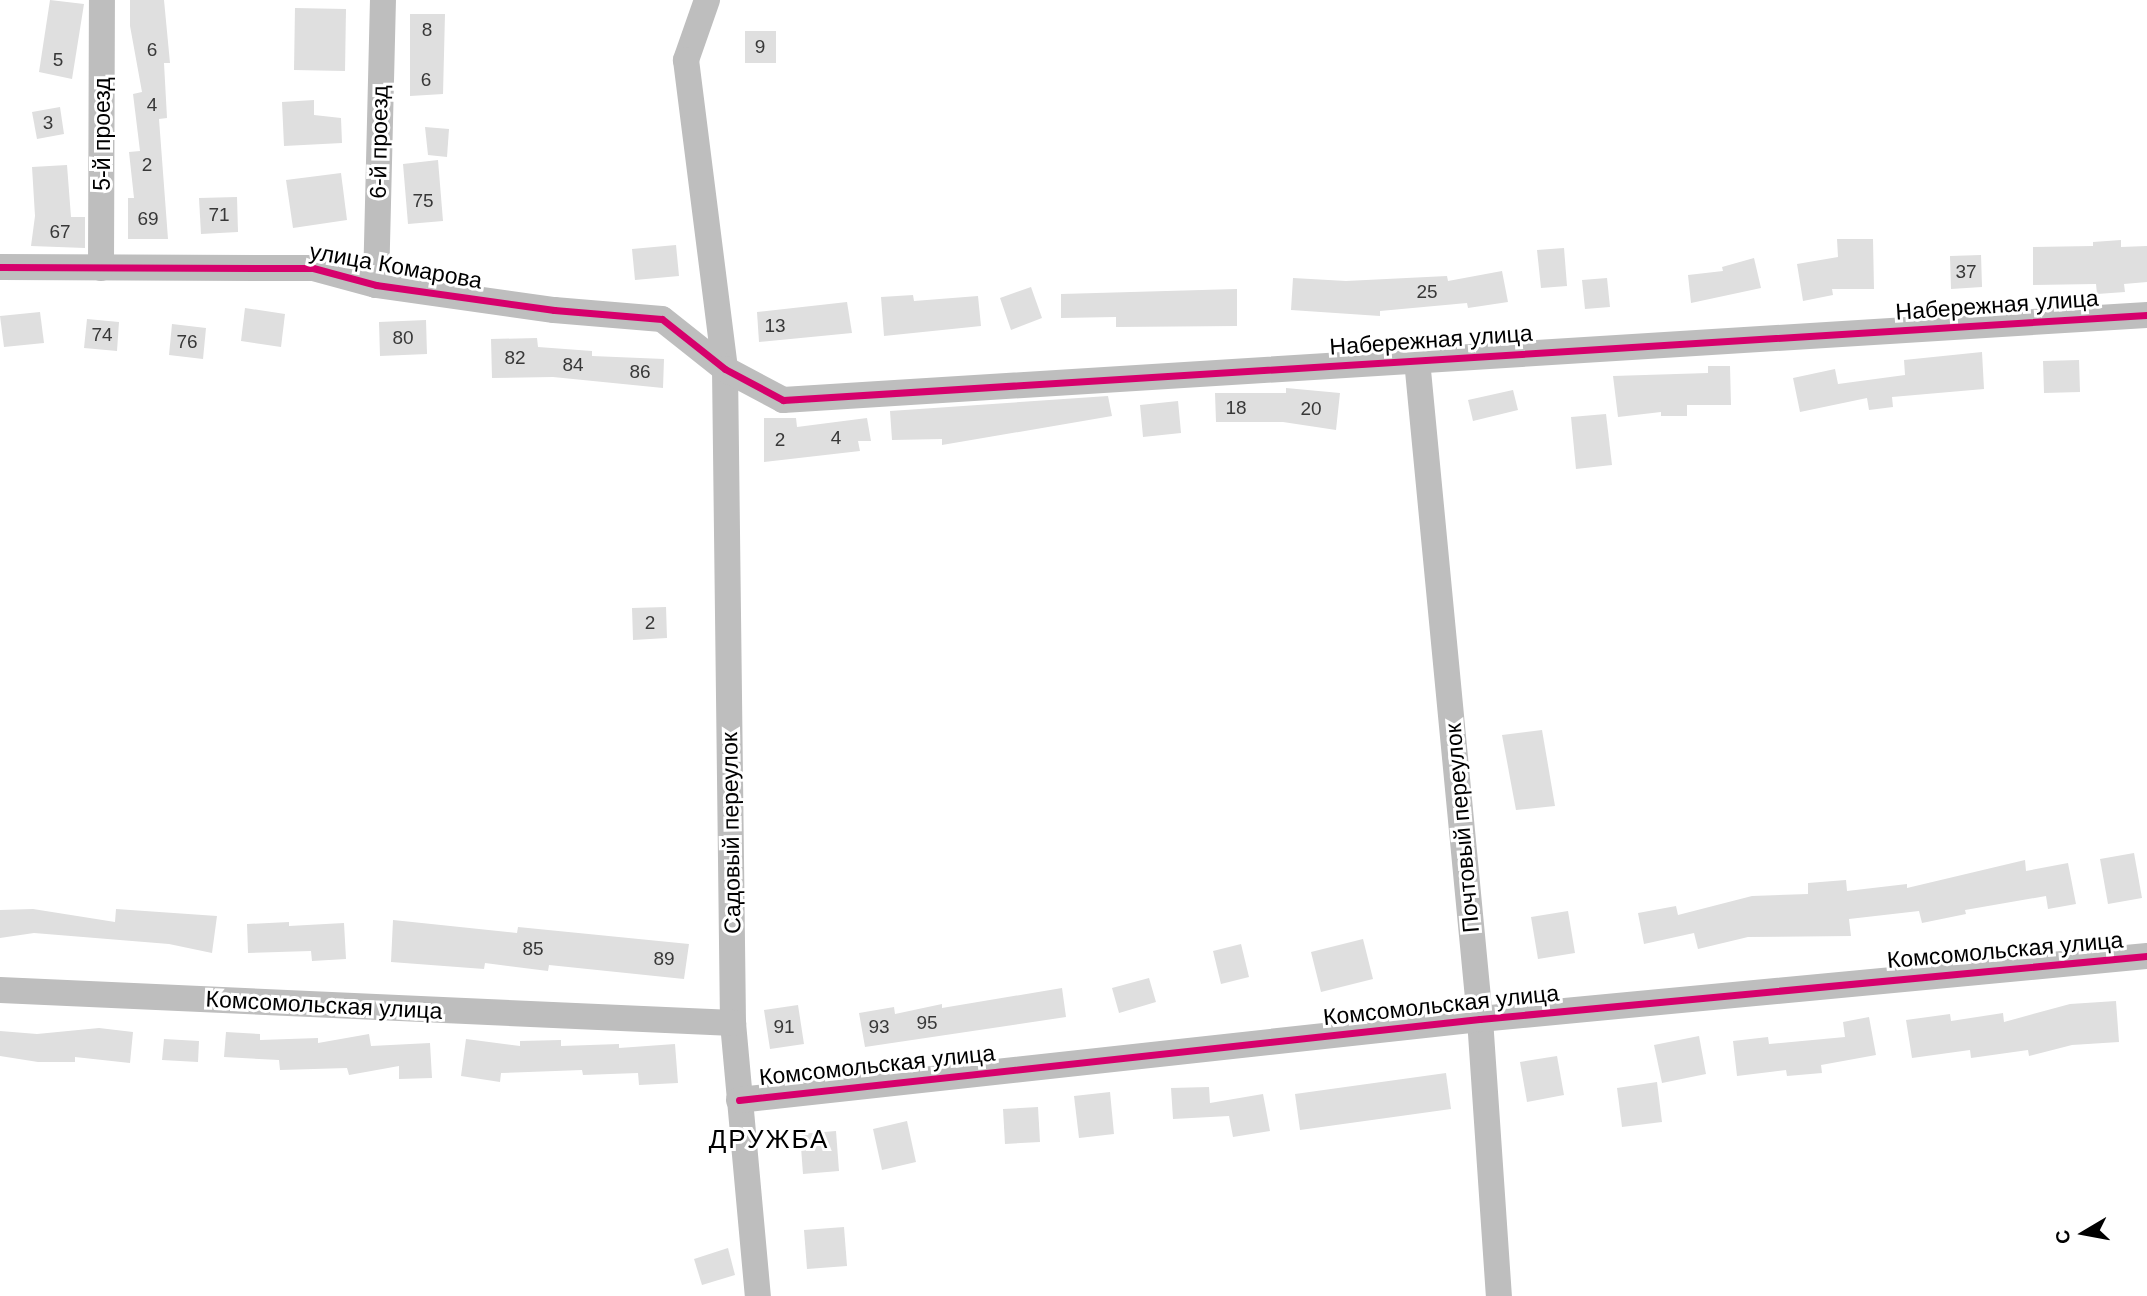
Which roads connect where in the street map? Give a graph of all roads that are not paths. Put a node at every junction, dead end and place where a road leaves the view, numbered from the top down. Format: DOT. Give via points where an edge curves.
graph roads {
  1 [pos="102,0"];
  2 [pos="383,0"];
  3 [pos="707,0"];
  4 [pos="0,267"];
  5 [pos="101,268"];
  6 [pos="376,285"];
  7 [pos="2147,315"];
  8 [pos="1417,360"];
  9 [pos="725,369"];
  10 [pos="2147,956"];
  11 [pos="0,990"];
  12 [pos="1480,1019"];
  13 [pos="733,1023"];
  14 [pos="739,1100"];
  15 [pos="758,1296"];
  16 [pos="1499,1296"];
  1 -- 5 [label="street, 5-й проезд"];
  2 -- 6 [label="street, 6-й проезд"];
  3 -- 9 [label="street, Садовый переулок" via="686,60"];
  4 -- 5 [label="street, улица Комарова"];
  5 -- 6 [label="street, улица Комарова" via="313,268"];
  6 -- 9 [label="street, улица Комарова" via="554,310 662,319"];
  7 -- 8 [label="street, Набережная улица"];
  8 -- 9 [label="street, Набережная улица" via="783,400"];
  8 -- 12 [label="street, Почтовый переулок"];
  9 -- 13 [label="street, Садовый переулок"];
  10 -- 12 [label="street, Комсомольская улица"];
  11 -- 13 [label="street, Комсомольская улица"];
  12 -- 14 [label="street, Комсомольская улица"];
  12 -- 16 [label="street, Почтовый переулок"];
  13 -- 14 [label="street, Садовый переулок"];
  14 -- 15 [label="street, Садовый переулок"];
}
